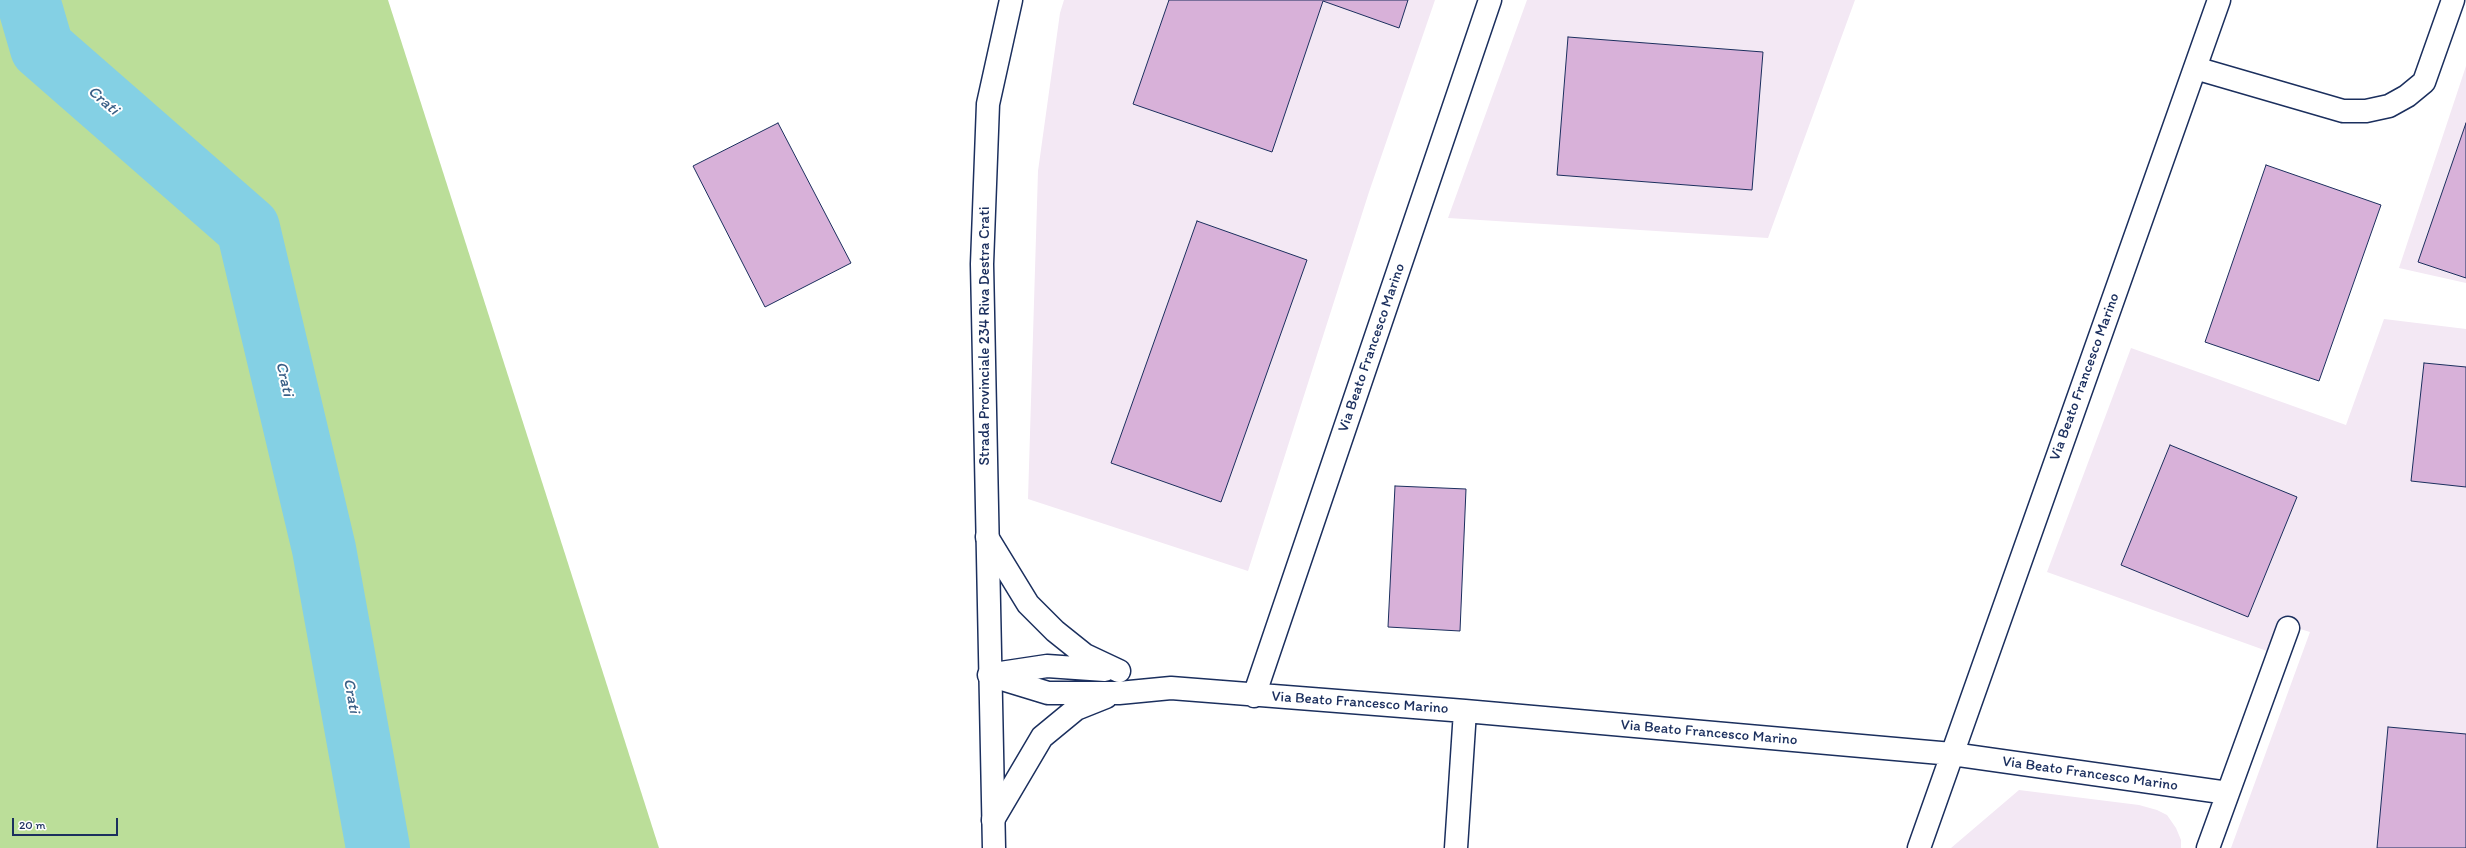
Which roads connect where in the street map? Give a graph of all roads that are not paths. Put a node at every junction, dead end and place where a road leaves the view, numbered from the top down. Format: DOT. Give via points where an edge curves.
graph roads {
  1 [pos="1011,0"];
  2 [pos="1490,0"];
  3 [pos="2218,0"];
  4 [pos="2453,0"];
  5 [pos="2195,68"];
  6 [pos="987,537"];
  7 [pos="2288,628"];
  8 [pos="1118,671"];
  9 [pos="989,675"];
  10 [pos="1171,688"];
  11 [pos="1119,693"];
  12 [pos="1254,696"];
  13 [pos="1465,711"];
  14 [pos="1952,754"];
  15 [pos="2228,793"];
  16 [pos="993,820"];
  17 [pos="994,848"];
  18 [pos="1456,848"];
  19 [pos="1919,848"];
  20 [pos="2208,848"];
  1 -- 6 [label="street, Strada Provinciale 234 Riva Destra Crati" via="988,104 982,264"];
  2 -- 12 [label="street, Via Beato Francesco Marino"];
  3 -- 5 [label="street, Via Beato Francesco Marino"];
  4 -- 5 [label="street" via="2424,82 2407,96 2388,106 2366,111 2343,111"];
  5 -- 14 [label="street, Via Beato Francesco Marino"];
  6 -- 8 [label="street, Via Beato Francesco Marino" via="1028,604 1055,631 1085,655"];
  6 -- 9 [label="street, Strada Provinciale 234 Riva Destra Crati"];
  7 -- 15 [label="street"];
  8 -- 9 [label="street, Via Beato Francesco Marino" via="1047,666"];
  8 -- 10 [label="street, Via Beato Francesco Marino"];
  9 -- 11 [label="street, Via Beato Francesco Marino" via="1048,693"];
  9 -- 16 [label="street"];
  10 -- 11 [label="street, Via Beato Francesco Marino"];
  10 -- 12 [label="street, Via Beato Francesco Marino"];
  11 -- 16 [label="street, Via Beato Francesco Marino" via="1076,709 1042,737"];
  12 -- 13 [label="street, Via Beato Francesco Marino"];
  13 -- 14 [label="street, Via Beato Francesco Marino"];
  13 -- 18 [label="street, Via Beato Francesco Marino"];
  14 -- 15 [label="street, Via Beato Francesco Marino"];
  14 -- 19 [label="street, Via Beato Francesco Marino"];
  15 -- 20 [label="street"];
  16 -- 17 [label="street"];
}
